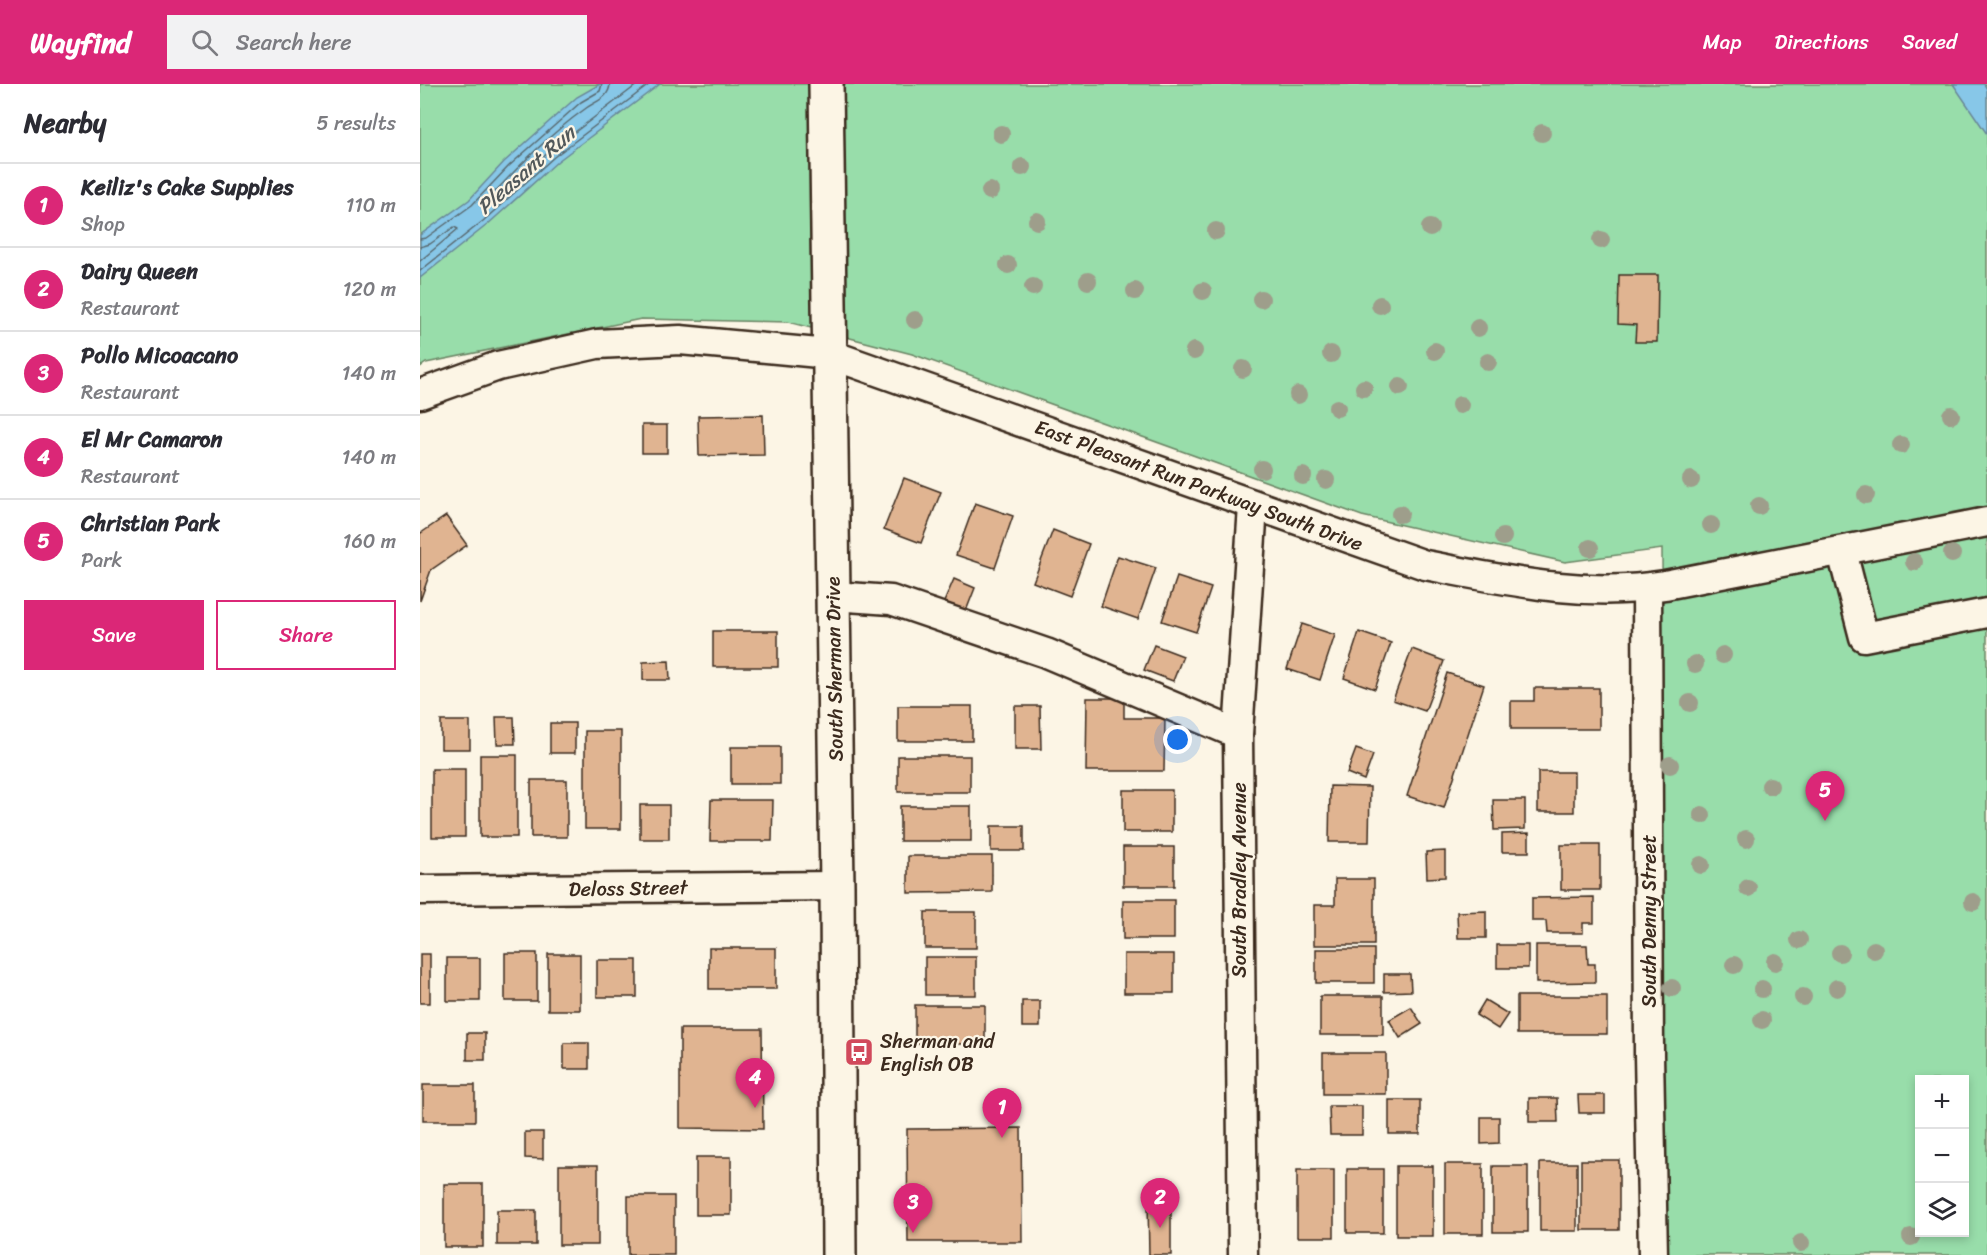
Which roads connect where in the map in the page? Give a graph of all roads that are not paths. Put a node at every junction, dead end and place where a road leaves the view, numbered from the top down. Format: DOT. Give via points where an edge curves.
graph roads {
  1 [pos="826,84"];
  2 [pos="829,354"];
  3 [pos="420,394"];
  4 [pos="1253,506"];
  5 [pos="1987,522"];
  6 [pos="1842,552"];
  7 [pos="1647,588"];
  8 [pos="833,596"];
  9 [pos="1987,613"];
  10 [pos="1238,734"];
  11 [pos="837,886"];
  12 [pos="420,890"];
  13 [pos="839,1255"];
  14 [pos="1243,1255"];
  15 [pos="1653,1255"];
  1 -- 2 [label="main road, South Sherman Drive"];
  2 -- 3 [label="street, East Pleasant Run Parkway South Drive" via="714,342 634,340 572,348 498,366"];
  2 -- 4 [label="street, East Pleasant Run Parkway South Drive"];
  2 -- 8 [label="main road, South Sherman Drive"];
  4 -- 7 [label="street, East Pleasant Run Parkway South Drive" via="1413,561 1463,574 1578,589"];
  4 -- 10 [label="street, South Bradley Avenue"];
  5 -- 6 [label="street, East Pleasant Run Parkway South Drive"];
  6 -- 7 [label="street, East Pleasant Run Parkway South Drive"];
  6 -- 9 [label="street" via="1864,637"];
  7 -- 15 [label="street, South Denny Street"];
  8 -- 10 [label="street" via="902,603 1046,653"];
  8 -- 11 [label="main road, South Sherman Drive"];
  10 -- 14 [label="street, South Bradley Avenue"];
  11 -- 12 [label="street, Deloss Street"];
  11 -- 13 [label="main road, South Sherman Drive"];
}
